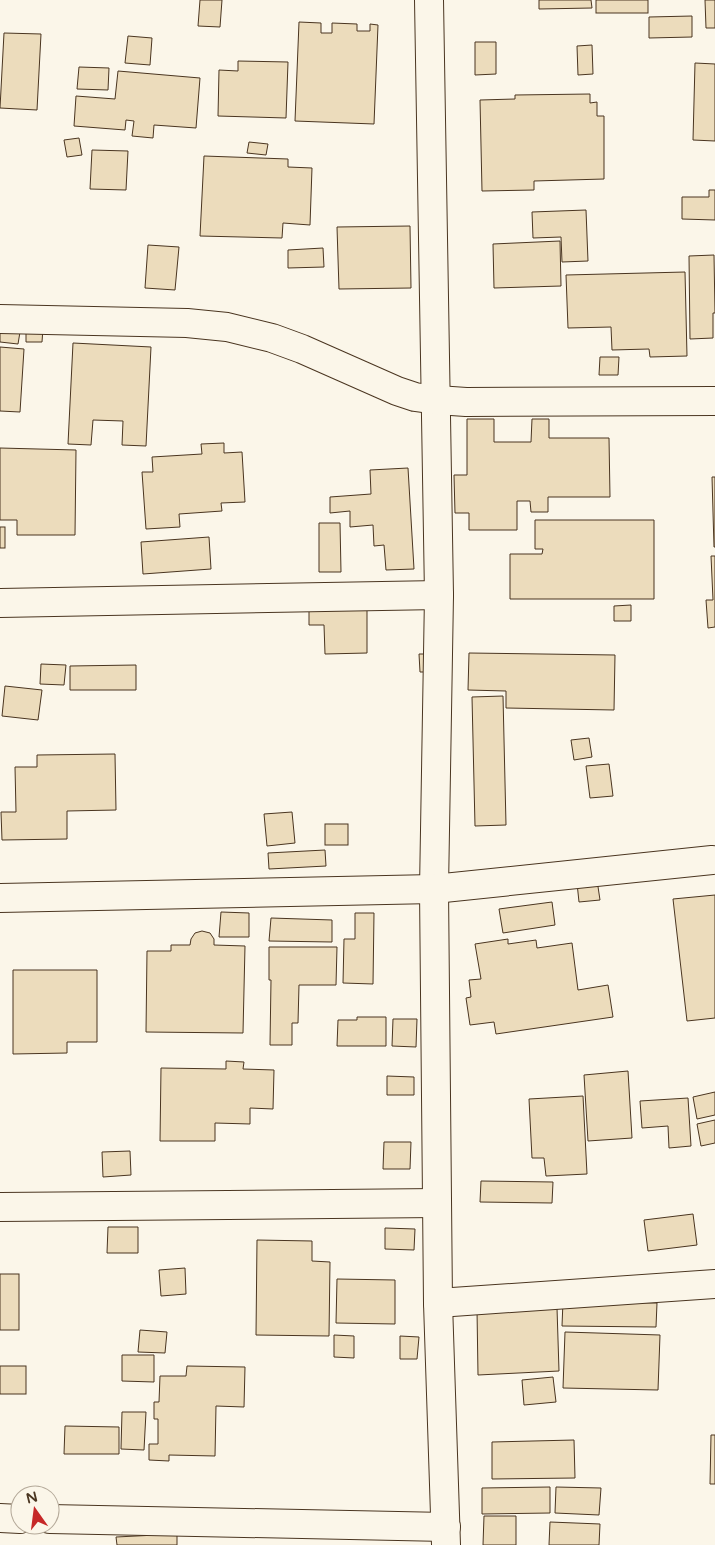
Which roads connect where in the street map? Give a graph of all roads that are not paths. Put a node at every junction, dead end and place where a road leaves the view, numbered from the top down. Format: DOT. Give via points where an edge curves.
graph roads {
  1 [pos="429,0"];
  2 [pos="0,319"];
  3 [pos="437,400"];
  4 [pos="715,401"];
  5 [pos="439,595"];
  6 [pos="0,603"];
  7 [pos="712,860"];
  8 [pos="434,889"];
  9 [pos="0,898"];
  10 [pos="437,1203"];
  11 [pos="0,1207"];
  12 [pos="715,1284"];
  13 [pos="438,1303"];
  14 [pos="60,1519"];
  15 [pos="446,1536"];
  1 -- 3 [label="street"];
  2 -- 3 [label="street" via="187,323 227,328 272,338 415,397"];
  3 -- 4 [label="street"];
  3 -- 5 [label="street"];
  5 -- 6 [label="street"];
  5 -- 8 [label="street"];
  7 -- 8 [label="street"];
  8 -- 9 [label="street"];
  8 -- 10 [label="street"];
  10 -- 11 [label="street"];
  10 -- 13 [label="street"];
  12 -- 13 [label="street"];
  13 -- 15 [label="street"];
  14 -- 15 [label="street"];
}
